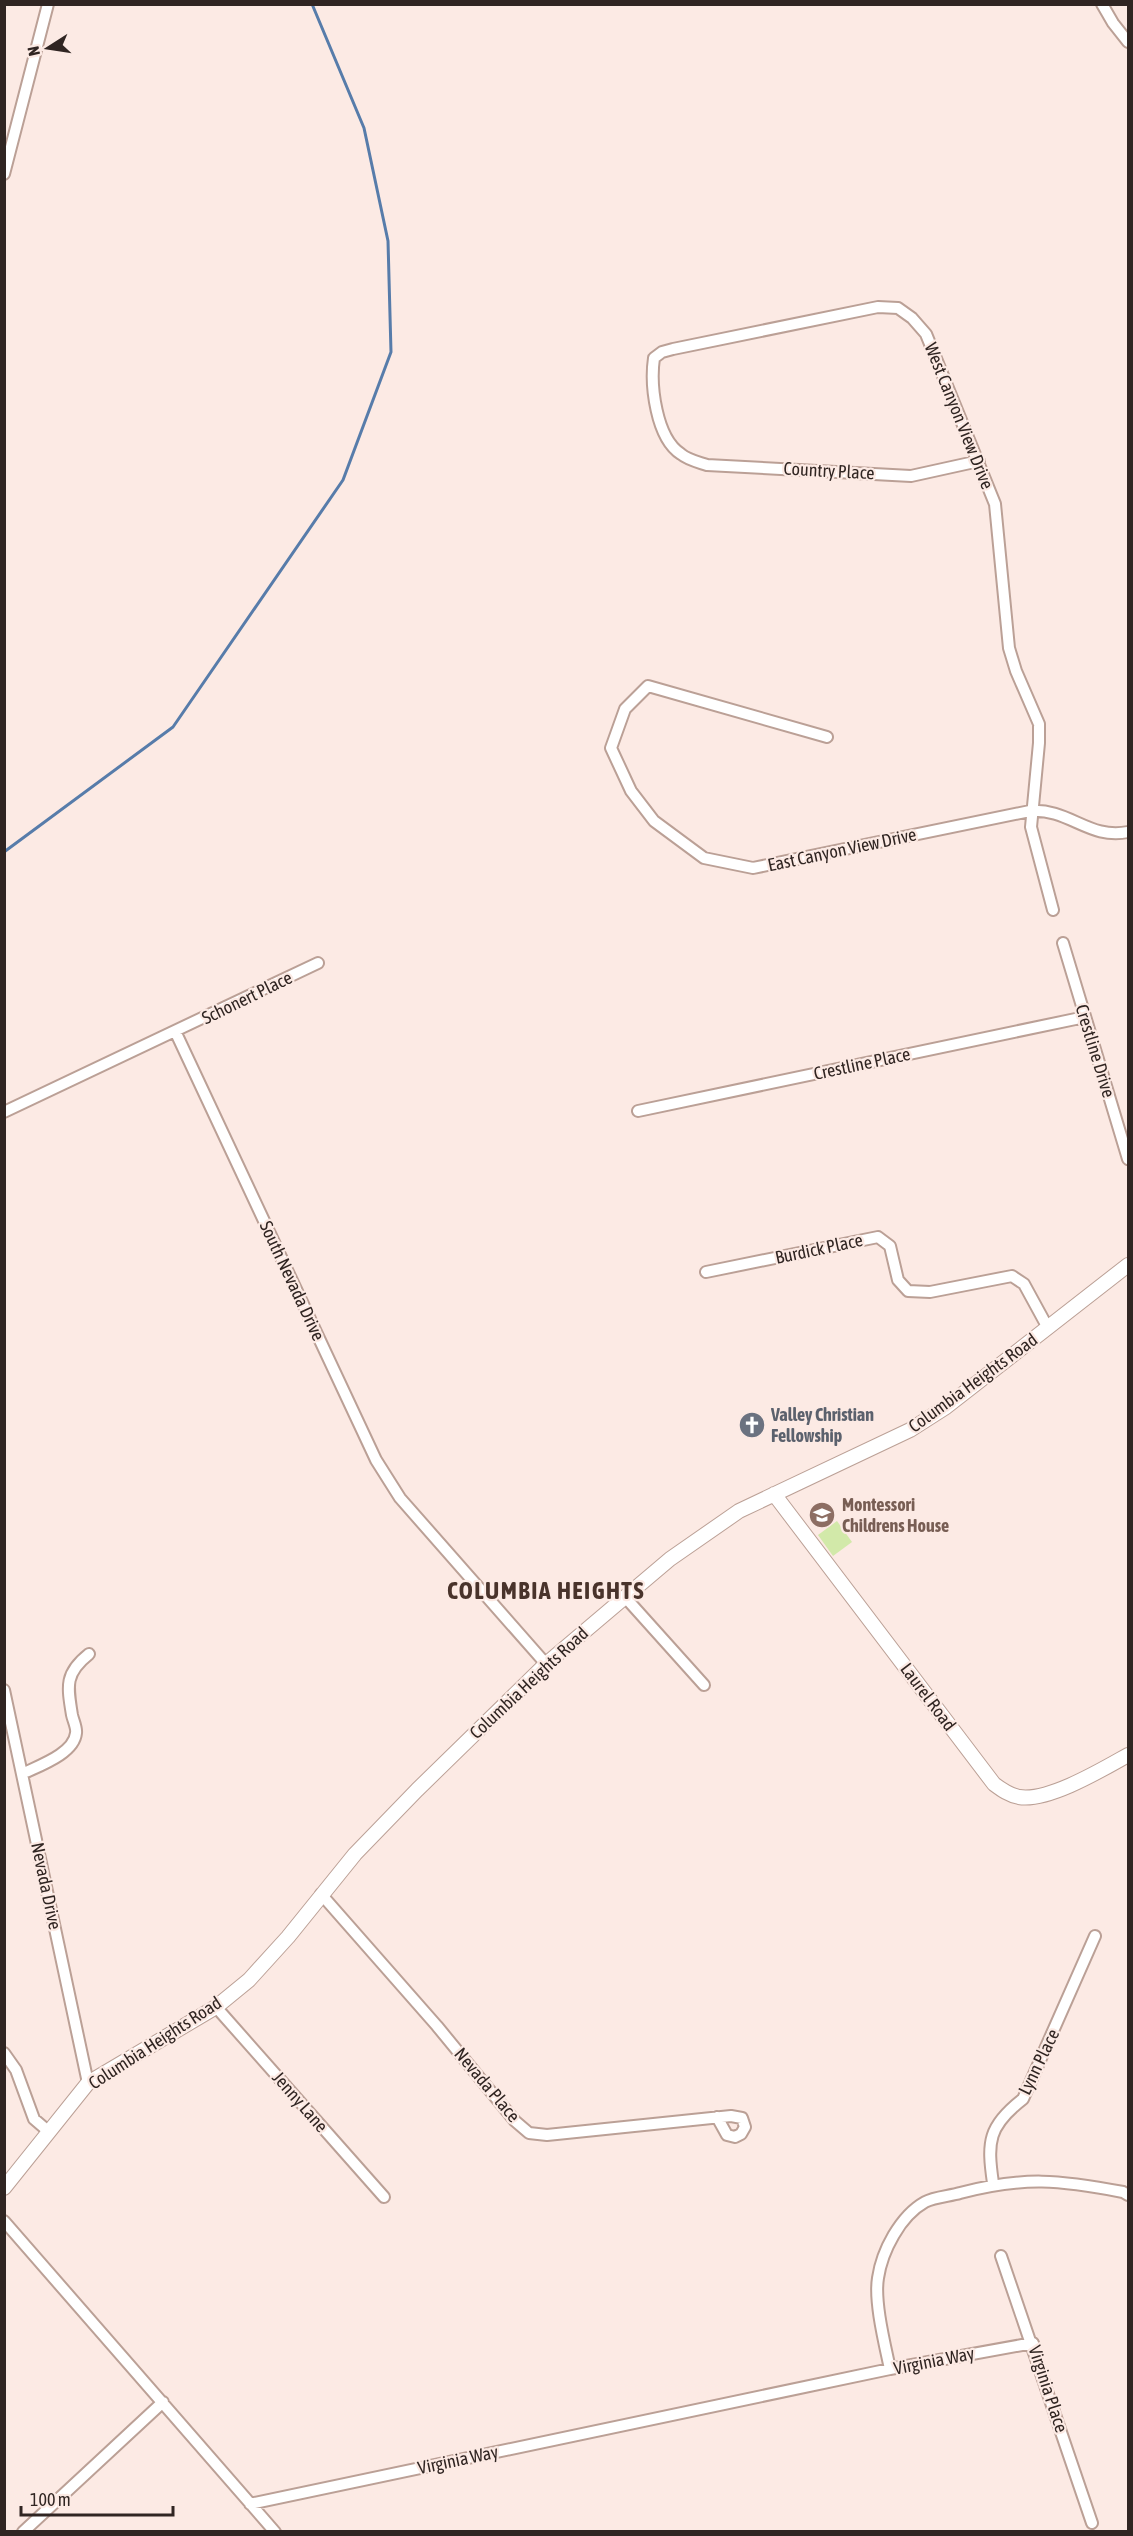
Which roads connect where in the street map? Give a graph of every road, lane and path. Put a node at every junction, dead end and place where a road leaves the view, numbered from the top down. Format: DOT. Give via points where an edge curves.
graph roads {
  1 [pos="48,4"];
  2 [pos="1102,4"];
  3 [pos="1128,42"];
  4 [pos="4,174"];
  5 [pos="679,454"];
  6 [pos="979,462"];
  7 [pos="827,737"];
  8 [pos="1030,811"];
  9 [pos="1128,832"];
  10 [pos="1053,910"];
  11 [pos="1063,943"];
  12 [pos="318,963"];
  13 [pos="1085,1017"];
  14 [pos="176,1033"];
  15 [pos="638,1111"];
  16 [pos="4,1112"];
  17 [pos="1128,1159"];
  18 [pos="1128,1265"];
  19 [pos="706,1272"];
  20 [pos="1048,1328"];
  21 [pos="774,1494"];
  22 [pos="625,1597"];
  23 [pos="89,1654"];
  24 [pos="546,1664"];
  25 [pos="704,1685"];
  26 [pos="4,1689"];
  27 [pos="1128,1755"];
  28 [pos="22,1774"];
  29 [pos="321,1894"];
  30 [pos="1095,1936"];
  31 [pos="216,2007"];
  32 [pos="4,2053"];
  33 [pos="88,2083"];
  34 [pos="717,2117"];
  35 [pos="48,2130"];
  36 [pos="993,2183"];
  37 [pos="4,2188"];
  38 [pos="1128,2195"];
  39 [pos="384,2197"];
  40 [pos="4,2221"];
  41 [pos="1001,2256"];
  42 [pos="1033,2343"];
  43 [pos="890,2369"];
  44 [pos="163,2402"];
  45 [pos="250,2504"];
  46 [pos="1092,2523"];
  47 [pos="23,2532"];
  48 [pos="275,2532"];
  1 -- 4 [label="street"];
  2 -- 3 [label="street"];
  5 -- 6 [label="street, Country Place" via="707,465 911,476"];
  5 -- 6 [label="street, West Canyon View Drive" via="667,439 657,406 652,370 654,358 662,351 878,306 898,308 926,334 960,424"];
  6 -- 8 [label="street, West Canyon View Drive" via="995,504 1009,648 1038,724"];
  7 -- 8 [label="street, East Canyon View Drive" via="648,686 626,709 611,748 631,791 654,821 704,858 753,868"];
  8 -- 9 [label="street, East Canyon View Drive" via="1062,815 1102,834"];
  8 -- 10 [label="street" via="1033,840"];
  11 -- 13 [label="street, Crestline Drive"];
  12 -- 14 [label="street, Schonert Place"];
  13 -- 15 [label="street, Crestline Place"];
  13 -- 17 [label="street, Crestline Drive"];
  14 -- 16 [label="street"];
  14 -- 24 [label="street, South Nevada Drive" via="376,1460 399,1498"];
  18 -- 20 [label="street, Columbia Heights Road"];
  19 -- 20 [label="street, Burdick Place" via="878,1238 890,1246 898,1280 908,1291 930,1292 1012,1276 1024,1284"];
  20 -- 21 [label="street, Columbia Heights Road" via="910,1430"];
  21 -- 22 [label="street, Columbia Heights Road" via="715,1526"];
  21 -- 27 [label="street, Laurel Road" via="994,1784 1021,1797 1040,1796"];
  22 -- 24 [label="street, Columbia Heights Road"];
  22 -- 25 [label="street"];
  23 -- 28 [label="street" via="73,1667 68,1683 76,1734 60,1754"];
  24 -- 29 [label="street, Columbia Heights Road" via="417,1790"];
  26 -- 28 [label="street, Nevada Drive"];
  28 -- 33 [label="street, Nevada Drive"];
  29 -- 31 [label="street, Columbia Heights Road" via="249,1980"];
  29 -- 34 [label="street, Nevada Place" via="529,2133 547,2135"];
  30 -- 36 [label="street, Lynn Place" via="1023,2099 1002,2115 992,2134 989,2157"];
  31 -- 33 [label="street, Columbia Heights Road"];
  31 -- 39 [label="street, Jenny Lane"];
  32 -- 35 [label="street" via="16,2070 34,2118"];
  33 -- 35 [label="street, Columbia Heights Road"];
  35 -- 37 [label="street, Columbia Heights Road"];
  36 -- 38 [label="street" via="1077,2183"];
  36 -- 43 [label="street" via="925,2202 895,2230 878,2279 881,2329"];
  40 -- 44 [label="street"];
  41 -- 42 [label="street, Virginia Place"];
  42 -- 43 [label="street, Virginia Way"];
  42 -- 46 [label="street, Virginia Place"];
  43 -- 45 [label="street, Virginia Way"];
  44 -- 45 [label="street"];
  44 -- 47 [label="street"];
  45 -- 48 [label="street"];
}
